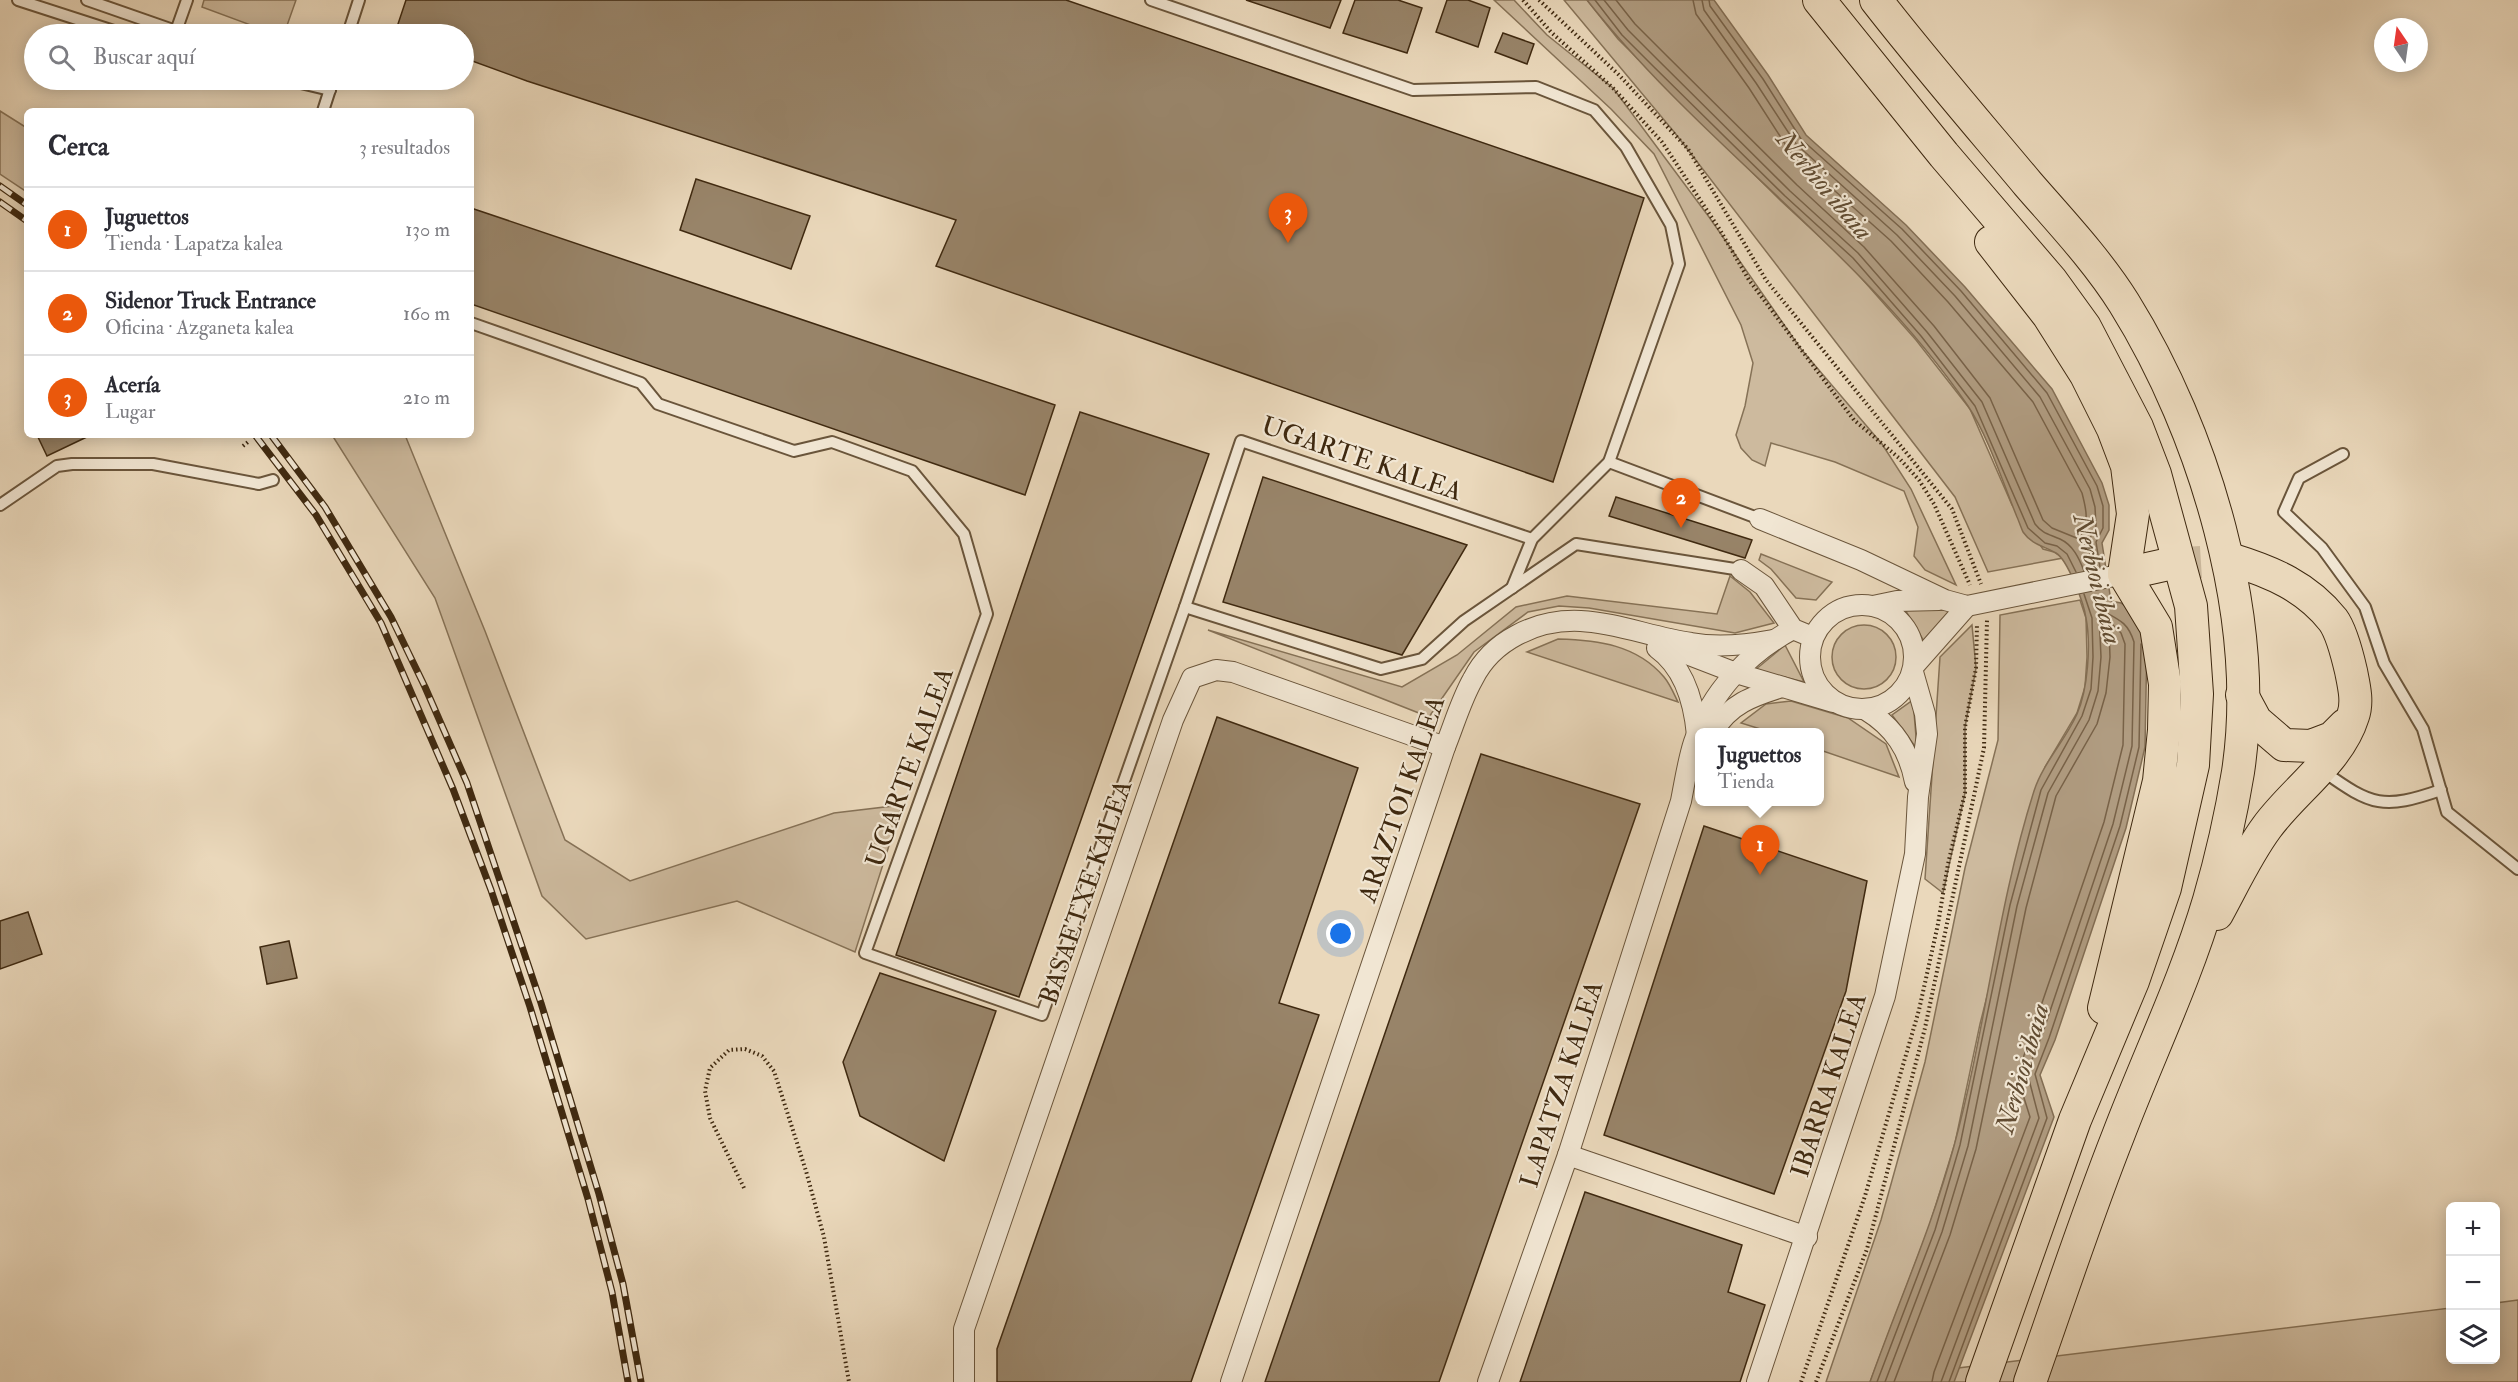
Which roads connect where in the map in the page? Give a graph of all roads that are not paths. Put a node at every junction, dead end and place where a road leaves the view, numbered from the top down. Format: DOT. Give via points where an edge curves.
graph roads {
  1 [pos="18,0"];
  2 [pos="87,0"];
  3 [pos="187,0"];
  4 [pos="359,0"];
  5 [pos="1151,0"];
  6 [pos="1818,0"];
  7 [pos="1876,0"];
  8 [pos="92,24"];
  9 [pos="152,24"];
  10 [pos="179,24"];
  11 [pos="351,24"];
  12 [pos="330,90"];
  13 [pos="324,108"];
  14 [pos="474,324"];
  15 [pos="2343,454"];
  16 [pos="1609,462"];
  17 [pos="273,480"];
  18 [pos="0,505"];
  19 [pos="1760,519"];
  20 [pos="1532,539"];
  21 [pos="2233,560"];
  22 [pos="2169,564"];
  23 [pos="1741,570"];
  24 [pos="2124,574"];
  25 [pos="1512,588"];
  26 [pos="1944,600"];
  27 [pos="1872,606"];
  28 [pos="1967,606"];
  29 [pos="1185,607"];
  30 [pos="1793,629"];
  31 [pos="1630,630"];
  32 [pos="1814,638"];
  33 [pos="1773,640"];
  34 [pos="1914,669"];
  35 [pos="1736,673"];
  36 [pos="1782,687"];
  37 [pos="2242,695"];
  38 [pos="1836,703"];
  39 [pos="1866,710"];
  40 [pos="2354,716"];
  41 [pos="1703,728"];
  42 [pos="1707,728"];
  43 [pos="1711,728"];
  44 [pos="1445,747"];
  45 [pos="1695,762"];
  46 [pos="2319,768"];
  47 [pos="1695,770"];
  48 [pos="2441,790"];
  49 [pos="1918,797"];
  50 [pos="1681,801"];
  51 [pos="2518,869"];
  52 [pos="2176,997"];
  53 [pos="2075,1120"];
  54 [pos="1568,1155"];
  55 [pos="1807,1237"];
  56 [pos="964,1382"];
  57 [pos="1232,1382"];
  58 [pos="1488,1382"];
  59 [pos="1757,1382"];
  60 [pos="1982,1382"];
  61 [pos="2030,1382"];
  1 -- 8 [label="lane"];
  2 -- 9 [label="lane"];
  3 -- 10 [label="lane"];
  4 -- 11 [label="lane"];
  5 -- 16 [label="lane" via="1413,90 1536,87 1594,110 1626,147 1671,225 1679,264"];
  6 -- 24 [label="main road" via="1935,170 2048,315 2086,375 2127,466 2133,514"];
  6 -- 53 [label="main road" via="2051,280 2085,327 2137,427 2155,474 2191,606 2197,694 2193,765 2178,833 2165,888 2133,981"];
  7 -- 37 [label="main road" via="2086,252 2123,302 2153,355 2199,459 2219,531 2236,598"];
  12 -- 13 [label="lane"];
  14 -- 29 [label="lane, UGARTE KALEA" via="641,383 658,404 794,451 832,442 912,471 964,534 987,614 865,953 1042,1015"];
  15 -- 48 [label="lane" via="2299,478 2284,512 2322,548 2365,607 2384,663 2423,729"];
  16 -- 19 [label="lane"];
  16 -- 20 [label="lane"];
  17 -- 18 [label="lane" via="259,484 153,464 72,464 57,466"];
  19 -- 26 [label="street" via="1861,560"];
  20 -- 25 [label="lane"];
  20 -- 29 [label="lane, UGARTE KALEA" via="1240,441"];
  21 -- 40 [label="main road" via="2270,571 2300,589 2334,621 2355,686"];
  22 -- 24 [label="main road"];
  23 -- 25 [label="lane" via="1576,544"];
  23 -- 30 [label="street" via="1764,586"];
  24 -- 28 [label="street"];
  24 -- 53 [label="main road" via="2156,627 2165,684 2163,740 2159,781"];
  25 -- 29 [label="lane" via="1464,621 1422,659 1381,669"];
  26 -- 27 [label="street"];
  26 -- 28 [label="street"];
  27 -- 32 [label="street" via="1837,611"];
  27 -- 34 [label="street" via="1887,611 1910,634"];
  28 -- 34 [label="street"];
  30 -- 32 [label="street"];
  30 -- 33 [label="street"];
  31 -- 33 [label="street" via="1712,646"];
  31 -- 35 [label="street"];
  31 -- 41 [label="street" via="1671,658"];
  31 -- 44 [label="street, ARAZTOI KALEA" via="1569,619 1544,622 1500,644 1473,679"];
  32 -- 38 [label="street" via="1811,667 1824,694"];
  33 -- 35 [label="street"];
  34 -- 39 [label="street" via="1895,698"];
  34 -- 49 [label="street, IBARRA KALEA" via="1927,734"];
  35 -- 36 [label="street"];
  35 -- 42 [label="street" via="1720,691"];
  36 -- 38 [label="street"];
  36 -- 43 [label="street" via="1747,699"];
  37 -- 40 [label="main road" via="2256,721 2284,745 2311,746 2332,738"];
  37 -- 52 [label="main road" via="2238,771 2223,843"];
  38 -- 39 [label="street"];
  39 -- 49 [label="street, IBARRA KALEA" via="1882,719 1904,748"];
  40 -- 46 [label="main road" via="2338,748"];
  44 -- 56 [label="street, BASAETXE KALEA" via="1233,672 1216,670 1192,678 1173,720 964,1329"];
  44 -- 57 [label="street, ARAZTOI KALEA"];
  45 -- 50 [label="street"];
  46 -- 48 [label="lane" via="2377,803 2406,802"];
  46 -- 52 [label="main road" via="2266,828"];
  47 -- 50 [label="street"];
  48 -- 51 [label="lane" via="2447,812"];
  49 -- 55 [label="street, IBARRA KALEA" via="1915,854 1885,996"];
  50 -- 54 [label="street, LAPATZA KALEA"];
  52 -- 61 [label="main road" via="2118,1136"];
  53 -- 60 [label="main road"];
  54 -- 55 [label="street"];
  54 -- 58 [label="street, LAPATZA KALEA"];
  55 -- 59 [label="street, IBARRA KALEA"];
}
